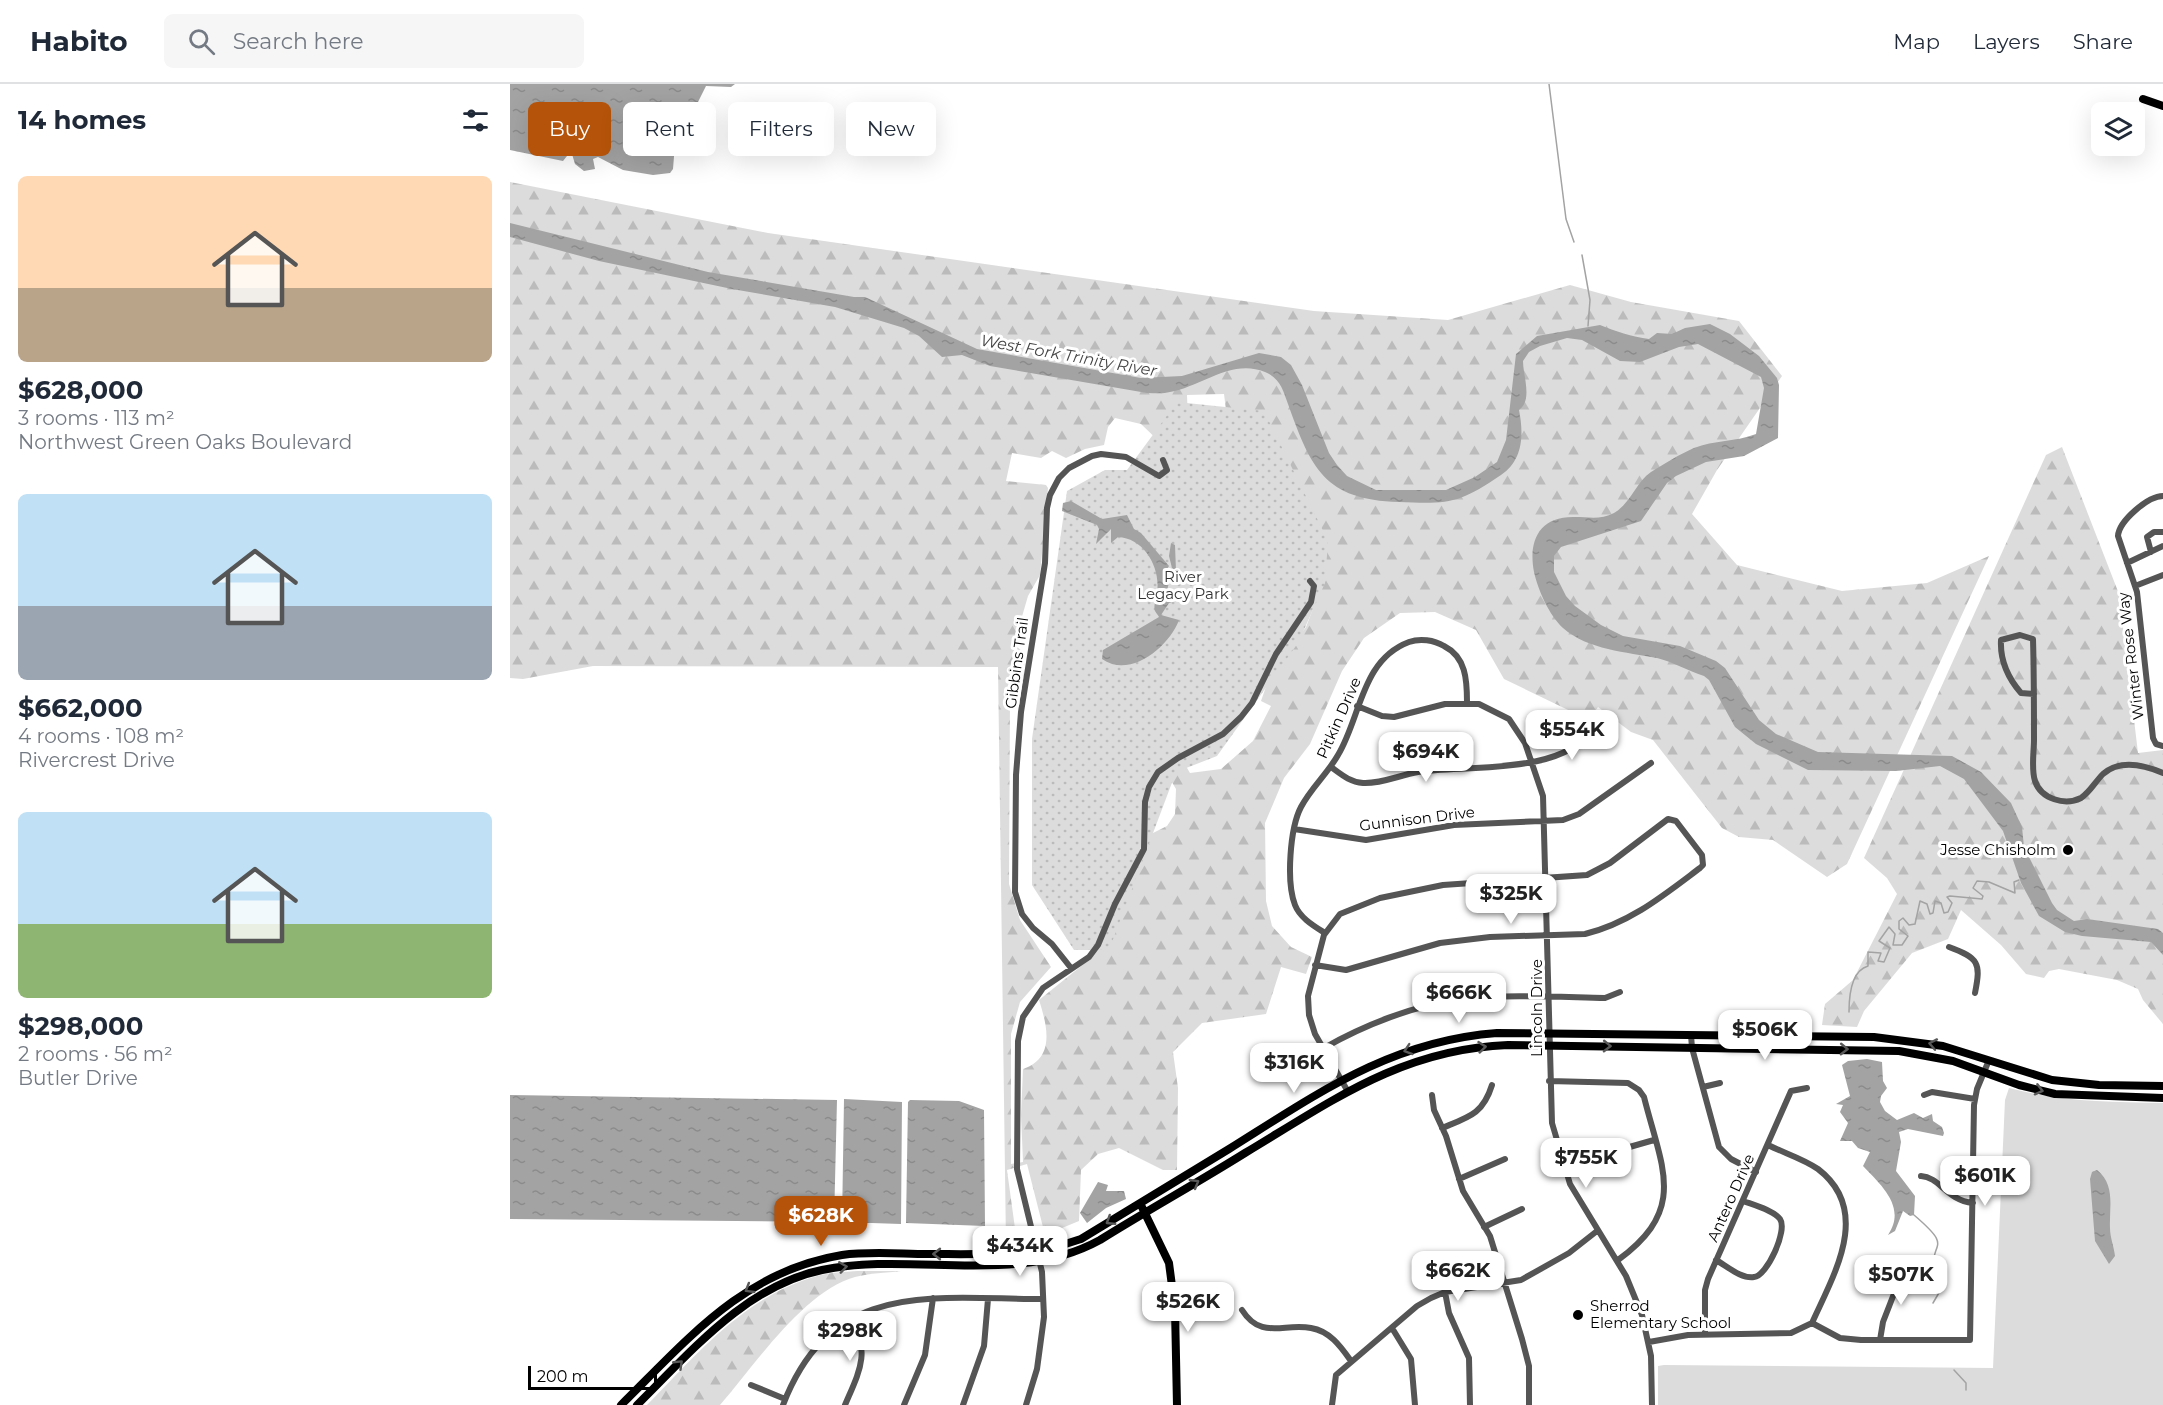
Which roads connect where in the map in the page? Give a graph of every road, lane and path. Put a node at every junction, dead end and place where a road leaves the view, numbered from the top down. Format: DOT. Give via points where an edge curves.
graph roads {
  1 [pos="2143,99"];
  2 [pos="2163,106"];
  3 [pos="1163,460"];
  4 [pos="2163,496"];
  5 [pos="2163,532"];
  6 [pos="2163,546"];
  7 [pos="2151,552"];
  8 [pos="2127,564"];
  9 [pos="2163,576"];
  10 [pos="1310,581"];
  11 [pos="2135,586"];
  12 [pos="2034,694"];
  13 [pos="1467,702"];
  14 [pos="1357,706"];
  15 [pos="1592,730"];
  16 [pos="2160,745"];
  17 [pos="1532,761"];
  18 [pos="1651,763"];
  19 [pos="1331,767"];
  20 [pos="2163,773"];
  21 [pos="1544,821"];
  22 [pos="1294,829"];
  23 [pos="1546,878"];
  24 [pos="1325,933"];
  25 [pos="1548,935"];
  26 [pos="1949,947"];
  27 [pos="1315,964"];
  28 [pos="1071,968"];
  29 [pos="1620,992"];
  30 [pos="1975,993"];
  31 [pos="1550,997"];
  32 [pos="1549,1034"];
  33 [pos="1691,1035"];
  34 [pos="1548,1046"];
  35 [pos="1324,1048"];
  36 [pos="1692,1048"];
  37 [pos="1989,1060"];
  38 [pos="1984,1072"];
  39 [pos="1342,1080"];
  40 [pos="1549,1081"];
  41 [pos="1720,1083"];
  42 [pos="1492,1085"];
  43 [pos="2163,1086"];
  44 [pos="1703,1087"];
  45 [pos="1807,1088"];
  46 [pos="1347,1090"];
  47 [pos="1432,1095"];
  48 [pos="1924,1095"];
  49 [pos="2163,1098"];
  50 [pos="1975,1099"];
  51 [pos="1442,1128"];
  52 [pos="1654,1140"];
  53 [pos="1768,1145"];
  54 [pos="1626,1148"];
  55 [pos="1215,1158"];
  56 [pos="1505,1159"];
  57 [pos="1221,1168"];
  58 [pos="1756,1172"];
  59 [pos="1921,1176"];
  60 [pos="1459,1179"];
  61 [pos="1743,1201"];
  62 [pos="1140,1203"];
  63 [pos="1973,1203"];
  64 [pos="1522,1209"];
  65 [pos="1145,1212"];
  66 [pos="1484,1227"];
  67 [pos="1598,1231"];
  68 [pos="1033,1233"];
  69 [pos="1053,1248"];
  70 [pos="1038,1252"];
  71 [pos="1017,1254"];
  72 [pos="1618,1260"];
  73 [pos="1716,1260"];
  74 [pos="1040,1262"];
  75 [pos="1904,1268"];
  76 [pos="1504,1284"];
  77 [pos="1446,1292"];
  78 [pos="933,1298"];
  79 [pos="988,1299"];
  80 [pos="1043,1299"];
  81 [pos="1242,1310"];
  82 [pos="852,1317"];
  83 [pos="1812,1323"];
  84 [pos="1392,1328"];
  85 [pos="1705,1334"];
  86 [pos="1880,1340"];
  87 [pos="1649,1342"];
  88 [pos="1351,1361"];
  89 [pos="751,1385"];
  90 [pos="784,1402"];
  91 [pos="621,1405"];
  92 [pos="637,1405"];
  93 [pos="845,1405"];
  94 [pos="904,1405"];
  95 [pos="963,1405"];
  96 [pos="1026,1405"];
  97 [pos="1177,1405"];
  98 [pos="1332,1405"];
  99 [pos="1415,1405"];
  100 [pos="1470,1405"];
  101 [pos="1529,1405"];
  102 [pos="1652,1405"];
  1 -- 2 [label="main road"];
  3 -- 28 [label="street, Gibbins Trail" via="1167,470 1159,476 1113,454 1079,461 1059,478 1047,508 1045,563 1021,712 1015,892 1022,914"];
  4 -- 8 [label="street, Winter Rose Way" via="2153,498 2118,532"];
  5 -- 7 [label="street" via="2147,537"];
  6 -- 7 [label="street"];
  7 -- 8 [label="street"];
  8 -- 11 [label="street, Winter Rose Way"];
  9 -- 11 [label="street"];
  10 -- 28 [label="street" via="1314,586 1311,602 1276,654 1252,703 1224,734 1158,772 1144,802 1144,849 1138,864 1098,945 1089,957"];
  11 -- 16 [label="street, Winter Rose Way" via="2153,738"];
  12 -- 12 [label="street" via="2034,639 2020,634 2001,640 2000,656 2016,687 2021,693"];
  12 -- 20 [label="street" via="2034,775 2040,790 2051,798 2070,802 2079,798 2104,772 2122,765 2145,765"];
  13 -- 14 [label="street, Lincoln Drive" via="1394,717"];
  13 -- 14 [label="street, Pitkin Drive" via="1466,675 1459,659 1446,647 1424,640 1402,645 1387,655"];
  13 -- 17 [label="street, Lincoln Drive" via="1486,706 1509,719"];
  14 -- 19 [label="street, Pitkin Drive"];
  15 -- 17 [label="street" via="1576,746"];
  17 -- 19 [label="street" via="1416,772 1366,784 1348,780"];
  17 -- 21 [label="street, Lincoln Drive" via="1541,783"];
  18 -- 21 [label="street, Gunnison Drive" via="1579,814"];
  19 -- 22 [label="street, Pitkin Drive" via="1302,806"];
  21 -- 22 [label="street, Gunnison Drive" via="1454,825 1366,840"];
  21 -- 23 [label="street, Lincoln Drive"];
  22 -- 24 [label="street, Pitkin Drive" via="1291,881 1295,907"];
  23 -- 24 [label="street" via="1443,885 1380,898 1348,908 1334,918"];
  23 -- 25 [label="street, Lincoln Drive"];
  23 -- 25 [label="street" via="1600,870 1668,819 1676,821 1703,860 1700,868 1659,899 1612,926 1585,934"];
  24 -- 27 [label="street"];
  25 -- 27 [label="street" via="1440,943 1346,970"];
  25 -- 31 [label="street, Lincoln Drive"];
  26 -- 30 [label="street" via="1966,953 1979,966"];
  27 -- 35 [label="street" via="1308,996 1309,1015"];
  28 -- 68 [label="street" via="1032,1001 1023,1017 1018,1041 1017,1169"];
  29 -- 31 [label="street" via="1605,998"];
  31 -- 32 [label="street, Lincoln Drive"];
  31 -- 35 [label="street" via="1488,997 1433,1005"];
  32 -- 33 [label="main road"];
  32 -- 34 [label="street, Lincoln Drive"];
  32 -- 39 [label="main road, one-way" via="1497,1033 1442,1040 1398,1053"];
  33 -- 36 [label="street"];
  37 -- 33 [label="main road, one-way" via="1934,1044 1874,1036"];
  34 -- 36 [label="main road, one-way"];
  34 -- 40 [label="street, Lincoln Drive"];
  46 -- 34 [label="main road, one-way" via="1392,1069 1451,1051 1486,1046"];
  35 -- 39 [label="street"];
  36 -- 38 [label="main road, one-way" via="1890,1051 1953,1061"];
  36 -- 44 [label="street"];
  37 -- 38 [label="street"];
  37 -- 43 [label="main road" via="2060,1082"];
  38 -- 49 [label="main road, one-way" via="2055,1094"];
  38 -- 50 [label="street"];
  39 -- 46 [label="street"];
  39 -- 55 [label="main road"];
  40 -- 52 [label="street" via="1618,1081 1633,1085 1644,1097"];
  40 -- 67 [label="street, Lincoln Drive" via="1552,1123 1563,1167"];
  41 -- 44 [label="street"];
  42 -- 51 [label="street" via="1479,1110"];
  44 -- 58 [label="street" via="1719,1147 1731,1159"];
  45 -- 53 [label="street, Antero Drive" via="1791,1092"];
  46 -- 57 [label="main road"];
  47 -- 51 [label="street"];
  48 -- 50 [label="street" via="1932,1092"];
  50 -- 63 [label="street"];
  51 -- 60 [label="street"];
  52 -- 54 [label="street"];
  52 -- 72 [label="street" via="1663,1173 1664,1204 1650,1232"];
  53 -- 58 [label="street, Antero Drive"];
  53 -- 83 [label="street" via="1823,1173 1837,1193 1845,1217 1844,1248"];
  55 -- 57 [label="main road"];
  55 -- 62 [label="main road"];
  56 -- 60 [label="street"];
  65 -- 57 [label="main road, one-way"];
  58 -- 61 [label="street, Antero Drive"];
  59 -- 63 [label="street" via="1931,1178 1955,1199"];
  60 -- 66 [label="street"];
  61 -- 73 [label="street, Antero Drive"];
  61 -- 73 [label="street" via="1774,1214 1782,1222 1784,1230 1766,1271 1746,1277"];
  62 -- 65 [label="main road"];
  62 -- 69 [label="main road, one-way" via="1081,1239"];
  63 -- 86 [label="street" via="1970,1339"];
  64 -- 66 [label="street"];
  65 -- 74 [label="main road" via="1082,1250"];
  65 -- 97 [label="main road" via="1169,1263"];
  66 -- 76 [label="street"];
  67 -- 72 [label="street, Lincoln Drive"];
  67 -- 76 [label="street" via="1539,1271"];
  68 -- 69 [label="main road"];
  68 -- 70 [label="street"];
  68 -- 71 [label="main road" via="1028,1246"];
  69 -- 70 [label="main road"];
  70 -- 71 [label="main road"];
  70 -- 74 [label="street"];
  71 -- 91 [label="main road, one-way" via="844,1255 784,1271 739,1294 719,1310"];
  72 -- 87 [label="street, Lincoln Drive" via="1638,1304"];
  73 -- 85 [label="street, Antero Drive" via="1705,1290"];
  74 -- 80 [label="street"];
  92 -- 74 [label="main road, one-way" via="729,1317 758,1296 820,1270 861,1264"];
  75 -- 86 [label="street"];
  76 -- 77 [label="street"];
  76 -- 101 [label="street" via="1529,1366"];
  77 -- 84 [label="street" via="1416,1306"];
  77 -- 100 [label="street" via="1449,1313 1468,1358"];
  78 -- 79 [label="street"];
  78 -- 82 [label="street" via="887,1304"];
  78 -- 94 [label="street" via="925,1355"];
  79 -- 80 [label="street"];
  79 -- 95 [label="street" via="984,1346"];
  80 -- 96 [label="street" via="1039,1357"];
  81 -- 88 [label="street" via="1251,1323 1262,1328 1312,1328 1324,1333"];
  82 -- 90 [label="street" via="811,1352"];
  82 -- 93 [label="street" via="863,1357"];
  83 -- 85 [label="street" via="1791,1333"];
  83 -- 86 [label="street" via="1840,1338"];
  84 -- 88 [label="street"];
  84 -- 99 [label="street" via="1411,1359"];
  85 -- 87 [label="street"];
  87 -- 102 [label="street, Lincoln Drive"];
  88 -- 98 [label="street" via="1336,1375"];
  89 -- 90 [label="street"];
}
